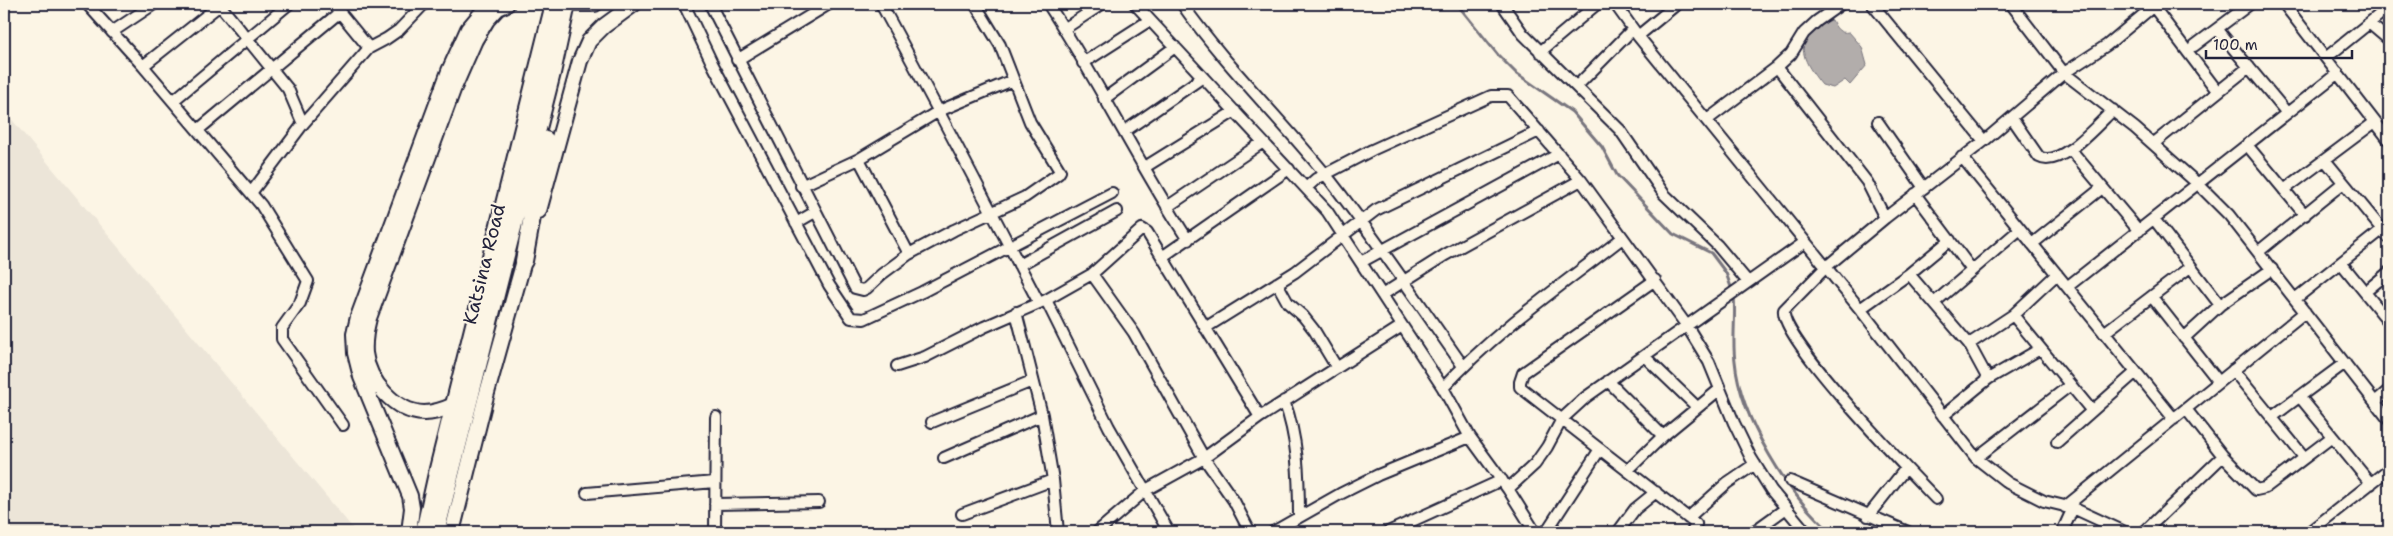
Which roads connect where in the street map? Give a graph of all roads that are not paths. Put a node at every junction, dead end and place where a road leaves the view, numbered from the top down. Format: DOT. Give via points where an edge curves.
graph roads {
  1 [pos="88,4"];
  2 [pos="154,4"];
  3 [pos="220,4"];
  4 [pos="289,4"];
  5 [pos="333,4"];
  6 [pos="424,4"];
  7 [pos="488,4"];
  8 [pos="507,4"];
  9 [pos="554,4"];
  10 [pos="569,4"];
  11 [pos="596,4"];
  12 [pos="634,4"];
  13 [pos="684,4"];
  14 [pos="710,4"];
  15 [pos="829,4"];
  16 [pos="880,4"];
  17 [pos="975,4"];
  18 [pos="1048,4"];
  19 [pos="1102,4"];
  20 [pos="1135,4"];
  21 [pos="1182,4"];
  22 [pos="1502,4"];
  23 [pos="1597,4"];
  24 [pos="1615,4"];
  25 [pos="1678,4"];
  26 [pos="1841,4"];
  27 [pos="1872,4"];
  28 [pos="2011,4"];
  29 [pos="2250,4"];
  30 [pos="2154,5"];
  31 [pos="2290,6"];
  32 [pos="2389,7"];
  33 [pos="340,12"];
  34 [pos="1150,20"];
  35 [pos="2370,24"];
  36 [pos="562,29"];
  37 [pos="1064,29"];
  38 [pos="2218,30"];
  39 [pos="112,32"];
  40 [pos="1636,32"];
  41 [pos="247,39"];
  42 [pos="2389,40"];
  43 [pos="2194,46"];
  44 [pos="1175,47"];
  45 [pos="369,48"];
  46 [pos="1540,52"];
  47 [pos="2327,57"];
  48 [pos="737,60"];
  49 [pos="1083,63"];
  50 [pos="143,66"];
  51 [pos="1776,66"];
  52 [pos="2249,67"];
  53 [pos="272,69"];
  54 [pos="2064,73"];
  55 [pos="2338,73"];
  56 [pos="1203,77"];
  57 [pos="1014,80"];
  58 [pos="1577,86"];
  59 [pos="2218,92"];
  60 [pos="1104,99"];
  61 [pos="173,102"];
  62 [pos="2113,110"];
  63 [pos="939,111"];
  64 [pos="1235,111"];
  65 [pos="2287,113"];
  66 [pos="2012,118"];
  67 [pos="1707,120"];
  68 [pos="1878,122"];
  69 [pos="2375,122"];
  70 [pos="303,124"];
  71 [pos="198,130"];
  72 [pos="1125,131"];
  73 [pos="1539,131"];
  74 [pos="2389,140"];
  75 [pos="1984,141"];
  76 [pos="1263,142"];
  77 [pos="2153,144"];
  78 [pos="2247,145"];
  79 [pos="2071,150"];
  80 [pos="1559,154"];
  81 [pos="1962,157"];
  82 [pos="859,159"];
  83 [pos="2325,160"];
  84 [pos="1145,167"];
  85 [pos="1289,169"];
  86 [pos="1325,174"];
  87 [pos="1581,180"];
  88 [pos="2343,183"];
  89 [pos="2198,184"];
  90 [pos="801,186"];
  91 [pos="1306,188"];
  92 [pos="2102,188"];
  93 [pos="2284,190"];
  94 [pos="1920,191"];
  95 [pos="251,193"];
  96 [pos="1112,193"];
  97 [pos="1167,207"];
  98 [pos="1117,211"];
  99 [pos="815,212"];
  100 [pos="990,213"];
  101 [pos="2305,215"];
  102 [pos="1884,218"];
  103 [pos="2154,219"];
  104 [pos="1362,221"];
  105 [pos="796,223"];
  106 [pos="2019,230"];
  107 [pos="2139,230"];
  108 [pos="2386,233"];
  109 [pos="1344,236"];
  110 [pos="1621,238"];
  111 [pos="1188,240"];
  112 [pos="1950,240"];
  113 [pos="1806,242"];
  114 [pos="2032,244"];
  115 [pos="1008,247"];
  116 [pos="1382,250"];
  117 [pos="2258,252"];
  118 [pos="909,254"];
  119 [pos="1162,257"];
  120 [pos="524,261"];
  121 [pos="1361,262"];
  122 [pos="2342,264"];
  123 [pos="1019,265"];
  124 [pos="1826,267"];
  125 [pos="2190,267"];
  126 [pos="2272,269"];
  127 [pos="1972,270"];
  128 [pos="2389,272"];
  129 [pos="1092,274"];
  130 [pos="1909,274"];
  131 [pos="2056,274"];
  132 [pos="1654,280"];
  133 [pos="1402,282"];
  134 [pos="1748,282"];
  135 [pos="1277,283"];
  136 [pos="2067,287"];
  137 [pos="2365,292"];
  138 [pos="1382,295"];
  139 [pos="2152,297"];
  140 [pos="2295,300"];
  141 [pos="1042,302"];
  142 [pos="1934,303"];
  143 [pos="2220,305"];
  144 [pos="1860,309"];
  145 [pos="1016,312"];
  146 [pos="2305,312"];
  147 [pos="2013,315"];
  148 [pos="2389,322"];
  149 [pos="1402,326"];
  150 [pos="1687,326"];
  151 [pos="1205,328"];
  152 [pos="2104,334"];
  153 [pos="2184,338"];
  154 [pos="1969,344"];
  155 [pos="2040,349"];
  156 [pos="1644,356"];
  157 [pos="2345,363"];
  158 [pos="897,366"];
  159 [pos="1464,366"];
  160 [pos="1337,368"];
  161 [pos="2233,370"];
  162 [pos="2136,372"];
  163 [pos="1988,379"];
  164 [pos="1032,381"];
  165 [pos="1608,381"];
  166 [pos="2219,382"];
  167 [pos="2069,386"];
  168 [pos="1443,388"];
  169 [pos="1720,389"];
  170 [pos="2389,390"];
  171 [pos="2300,397"];
  172 [pos="1284,401"];
  173 [pos="2375,402"];
  174 [pos="454,405"];
  175 [pos="1696,406"];
  176 [pos="2186,409"];
  177 [pos="2092,411"];
  178 [pos="1042,416"];
  179 [pos="1943,416"];
  180 [pos="716,417"];
  181 [pos="1260,417"];
  182 [pos="2272,417"];
  183 [pos="1562,419"];
  184 [pos="2174,419"];
  185 [pos="2389,420"];
  186 [pos="932,422"];
  187 [pos="343,426"];
  188 [pos="1663,436"];
  189 [pos="1470,437"];
  190 [pos="2332,437"];
  191 [pos="2058,442"];
  192 [pos="1600,449"];
  193 [pos="2224,456"];
  194 [pos="2304,457"];
  195 [pos="944,458"];
  196 [pos="1204,458"];
  197 [pos="1976,458"];
  198 [pos="1755,464"];
  199 [pos="1906,468"];
  200 [pos="2389,469"];
  201 [pos="1628,470"];
  202 [pos="1053,480"];
  203 [pos="1502,480"];
  204 [pos="1790,481"];
  205 [pos="715,482"];
  206 [pos="2371,484"];
  207 [pos="1508,489"];
  208 [pos="1146,490"];
  209 [pos="1656,492"];
  210 [pos="587,493"];
  211 [pos="1936,500"];
  212 [pos="819,502"];
  213 [pos="715,504"];
  214 [pos="2069,507"];
  215 [pos="1786,509"];
  216 [pos="962,514"];
  217 [pos="1868,516"];
  218 [pos="1299,517"];
  219 [pos="1688,518"];
  220 [pos="409,532"];
  221 [pos="424,532"];
  222 [pos="436,532"];
  223 [pos="452,532"];
  224 [pos="715,532"];
  225 [pos="1058,532"];
  226 [pos="1097,532"];
  227 [pos="1168,532"];
  228 [pos="1250,532"];
  229 [pos="1273,532"];
  230 [pos="1388,532"];
  231 [pos="1535,532"];
  232 [pos="1546,532"];
  233 [pos="1618,532"];
  234 [pos="1692,532"];
  235 [pos="1754,532"];
  236 [pos="1806,532"];
  237 [pos="1908,532"];
  238 [pos="2062,532"];
  239 [pos="2125,532"];
  240 [pos="2144,532"];
  241 [pos="2310,532"];
  1 -- 39 [label="street"];
  2 -- 39 [label="street"];
  3 -- 41 [label="street"];
  3 -- 50 [label="street"];
  4 -- 41 [label="street"];
  5 -- 33 [label="street"];
  6 -- 45 [label="street" via="399,30"];
  7 -- 220 [label="main road" via="468,30 448,71 354,334 354,353 360,377 410,496"];
  8 -- 174 [label="main road" via="487,20 457,81 372,310 365,338 365,355 371,372 380,389 393,400 424,413"];
  9 -- 174 [label="highway, Katsina Road"];
  10 -- 11 [label="main road"];
  10 -- 36 [label="highway, Katsina Road"];
  12 -- 120 [label="main road" via="589,41 580,61"];
  13 -- 105 [label="street"];
  14 -- 48 [label="street"];
  15 -- 48 [label="street"];
  16 -- 63 [label="street"];
  17 -- 57 [label="street" via="1000,44"];
  18 -- 37 [label="street"];
  19 -- 37 [label="street"];
  20 -- 34 [label="street"];
  21 -- 86 [label="street"];
  22 -- 46 [label="street"];
  23 -- 46 [label="street"];
  24 -- 40 [label="street"];
  25 -- 40 [label="street"];
  26 -- 51 [label="street" via="1810,27 1791,54"];
  27 -- 75 [label="street"];
  28 -- 54 [label="street"];
  29 -- 38 [label="street"];
  30 -- 54 [label="street" via="2107,45"];
  30 -- 59 [label="street"];
  31 -- 47 [label="street"];
  32 -- 35 [label="street"];
  33 -- 45 [label="street"];
  33 -- 53 [label="street"];
  34 -- 44 [label="street"];
  34 -- 49 [label="street"];
  35 -- 42 [label="street"];
  35 -- 47 [label="street"];
  36 -- 120 [label="highway" via="561,80"];
  36 -- 222 [label="highway, Katsina Road"];
  37 -- 49 [label="street"];
  38 -- 43 [label="street"];
  38 -- 52 [label="street"];
  39 -- 50 [label="street"];
  40 -- 58 [label="street"];
  40 -- 67 [label="street"];
  41 -- 53 [label="street"];
  41 -- 61 [label="street"];
  44 -- 56 [label="street"];
  44 -- 60 [label="street"];
  45 -- 70 [label="street"];
  46 -- 58 [label="street"];
  47 -- 55 [label="street"];
  48 -- 90 [label="street"];
  49 -- 60 [label="street"];
  50 -- 61 [label="street"];
  51 -- 67 [label="street"];
  51 -- 102 [label="street" via="1867,182"];
  52 -- 59 [label="street"];
  52 -- 65 [label="street"];
  53 -- 70 [label="street" via="288,89"];
  53 -- 71 [label="street"];
  54 -- 62 [label="street"];
  54 -- 66 [label="street"];
  55 -- 65 [label="street"];
  55 -- 69 [label="street"];
  56 -- 64 [label="street"];
  56 -- 72 [label="street"];
  57 -- 63 [label="street"];
  57 -- 100 [label="street" via="1030,122 1060,171 1025,197"];
  58 -- 134 [label="street" via="1620,130 1664,194 1727,255"];
  59 -- 77 [label="street"];
  60 -- 72 [label="street"];
  61 -- 71 [label="street"];
  62 -- 77 [label="street"];
  62 -- 79 [label="street"];
  63 -- 82 [label="street"];
  63 -- 100 [label="street"];
  64 -- 76 [label="street"];
  64 -- 84 [label="street"];
  65 -- 78 [label="street"];
  66 -- 75 [label="street"];
  66 -- 79 [label="street" via="2045,160"];
  67 -- 113 [label="street"];
  68 -- 94 [label="street"];
  69 -- 74 [label="street"];
  69 -- 83 [label="street"];
  70 -- 95 [label="street"];
  71 -- 95 [label="street"];
  72 -- 84 [label="street"];
  73 -- 80 [label="street"];
  73 -- 86 [label="street" via="1508,96 1491,96"];
  73 -- 104 [label="street" via="1376,210"];
  75 -- 81 [label="street"];
  76 -- 85 [label="street"];
  76 -- 97 [label="street"];
  77 -- 89 [label="street"];
  78 -- 89 [label="street"];
  78 -- 93 [label="street"];
  79 -- 92 [label="street"];
  80 -- 87 [label="street"];
  80 -- 116 [label="street"];
  81 -- 94 [label="street"];
  81 -- 106 [label="street"];
  82 -- 90 [label="street"];
  82 -- 118 [label="street"];
  83 -- 88 [label="street"];
  83 -- 93 [label="street"];
  84 -- 97 [label="street"];
  85 -- 91 [label="street"];
  85 -- 111 [label="street"];
  86 -- 91 [label="street"];
  86 -- 104 [label="street"];
  87 -- 110 [label="street"];
  87 -- 133 [label="street"];
  88 -- 101 [label="street"];
  88 -- 108 [label="street"];
  89 -- 103 [label="street"];
  89 -- 117 [label="street"];
  90 -- 99 [label="street"];
  91 -- 109 [label="street"];
  92 -- 107 [label="street"];
  92 -- 114 [label="street"];
  93 -- 101 [label="street"];
  94 -- 102 [label="street"];
  94 -- 112 [label="street"];
  95 -- 187 [label="street" via="308,281 300,303 282,328 282,339"];
  96 -- 115 [label="street"];
  97 -- 111 [label="street"];
  98 -- 123 [label="street"];
  99 -- 105 [label="street"];
  99 -- 118 [label="street" via="855,288 867,288"];
  100 -- 115 [label="street"];
  100 -- 118 [label="street"];
  101 -- 117 [label="street"];
  102 -- 124 [label="street"];
  103 -- 107 [label="street"];
  103 -- 125 [label="street"];
  104 -- 109 [label="street"];
  104 -- 116 [label="street"];
  105 -- 115 [label="street" via="845,312 856,320 922,292"];
  106 -- 114 [label="street"];
  106 -- 127 [label="street"];
  107 -- 136 [label="street"];
  108 -- 122 [label="street"];
  109 -- 121 [label="street"];
  109 -- 135 [label="street"];
  110 -- 132 [label="street"];
  110 -- 159 [label="street"];
  111 -- 119 [label="street"];
  112 -- 127 [label="street"];
  112 -- 130 [label="street"];
  113 -- 124 [label="street"];
  113 -- 134 [label="street"];
  114 -- 131 [label="street"];
  115 -- 123 [label="street"];
  116 -- 121 [label="street"];
  116 -- 133 [label="street"];
  117 -- 126 [label="street"];
  119 -- 129 [label="street" via="1142,229"];
  119 -- 151 [label="street"];
  120 -- 223 [label="main road"];
  121 -- 138 [label="street"];
  122 -- 137 [label="street"];
  122 -- 140 [label="street"];
  123 -- 141 [label="street"];
  124 -- 144 [label="street"];
  124 -- 199 [label="street" via="1786,306 1784,318 1800,345 1842,398"];
  125 -- 139 [label="street"];
  125 -- 143 [label="street"];
  126 -- 140 [label="street"];
  126 -- 143 [label="street"];
  127 -- 142 [label="street"];
  128 -- 137 [label="street"];
  129 -- 141 [label="street"];
  129 -- 196 [label="street" via="1134,333"];
  130 -- 142 [label="street"];
  130 -- 144 [label="street"];
  131 -- 136 [label="street"];
  131 -- 147 [label="street"];
  132 -- 150 [label="street"];
  132 -- 183 [label="street" via="1523,373 1520,382 1524,392"];
  133 -- 138 [label="street"];
  133 -- 159 [label="street"];
  134 -- 150 [label="street"];
  135 -- 151 [label="street"];
  135 -- 160 [label="street" via="1288,304 1314,330"];
  136 -- 152 [label="street"];
  137 -- 148 [label="street"];
  138 -- 149 [label="street"];
  139 -- 152 [label="street"];
  139 -- 153 [label="street"];
  140 -- 146 [label="street"];
  141 -- 145 [label="street"];
  141 -- 208 [label="street"];
  142 -- 154 [label="street"];
  143 -- 153 [label="street"];
  144 -- 179 [label="street"];
  145 -- 158 [label="street" via="925,358"];
  145 -- 164 [label="street"];
  146 -- 157 [label="street"];
  146 -- 161 [label="street"];
  147 -- 154 [label="street"];
  147 -- 155 [label="street"];
  149 -- 160 [label="street"];
  149 -- 168 [label="street"];
  150 -- 156 [label="street"];
  150 -- 169 [label="street" via="1709,362"];
  151 -- 181 [label="street"];
  152 -- 162 [label="street"];
  153 -- 166 [label="street"];
  154 -- 163 [label="street"];
  155 -- 163 [label="street"];
  155 -- 167 [label="street"];
  156 -- 165 [label="street"];
  156 -- 175 [label="street"];
  157 -- 171 [label="street"];
  157 -- 173 [label="street"];
  159 -- 168 [label="street"];
  160 -- 172 [label="street"];
  161 -- 166 [label="street"];
  161 -- 182 [label="street"];
  162 -- 177 [label="street"];
  162 -- 184 [label="street"];
  163 -- 179 [label="street"];
  164 -- 178 [label="street"];
  164 -- 186 [label="street"];
  165 -- 183 [label="street"];
  165 -- 188 [label="street"];
  166 -- 176 [label="street"];
  167 -- 177 [label="street"];
  167 -- 197 [label="street"];
  168 -- 189 [label="street"];
  169 -- 175 [label="street"];
  169 -- 198 [label="street"];
  170 -- 173 [label="street"];
  171 -- 182 [label="street"];
  171 -- 190 [label="street"];
  172 -- 181 [label="street"];
  172 -- 218 [label="street" via="1298,471"];
  173 -- 185 [label="street"];
  174 -- 221 [label="highway, Katsina Road"];
  175 -- 188 [label="street"];
  176 -- 184 [label="street"];
  176 -- 193 [label="street"];
  177 -- 191 [label="street"];
  178 -- 195 [label="street"];
  178 -- 202 [label="street"];
  179 -- 197 [label="street"];
  180 -- 205 [label="street"];
  181 -- 196 [label="street"];
  182 -- 194 [label="street"];
  183 -- 192 [label="street"];
  183 -- 207 [label="street" via="1535,464"];
  184 -- 214 [label="street"];
  188 -- 201 [label="street"];
  189 -- 203 [label="street"];
  189 -- 218 [label="street" via="1378,475"];
  190 -- 194 [label="street"];
  190 -- 206 [label="street"];
  192 -- 201 [label="street"];
  192 -- 232 [label="street"];
  193 -- 194 [label="street" via="2256,490 2265,488"];
  193 -- 240 [label="street"];
  196 -- 208 [label="street"];
  196 -- 228 [label="street" via="1234,501"];
  197 -- 214 [label="street" via="2008,484 2044,501"];
  198 -- 215 [label="street"];
  198 -- 219 [label="street" via="1727,483"];
  199 -- 211 [label="street"];
  199 -- 217 [label="street"];
  200 -- 206 [label="street"];
  201 -- 209 [label="street"];
  202 -- 216 [label="street"];
  202 -- 225 [label="street"];
  203 -- 207 [label="street"];
  203 -- 230 [label="street"];
  204 -- 217 [label="street"];
  205 -- 210 [label="street"];
  205 -- 213 [label="street"];
  206 -- 241 [label="street"];
  207 -- 231 [label="street"];
  208 -- 226 [label="street"];
  208 -- 227 [label="street"];
  209 -- 219 [label="street"];
  209 -- 233 [label="street" via="1635,509"];
  212 -- 213 [label="street"];
  213 -- 224 [label="street"];
  214 -- 238 [label="street"];
  214 -- 239 [label="street"];
  215 -- 235 [label="street"];
  215 -- 236 [label="street"];
  217 -- 237 [label="street"];
  218 -- 229 [label="street"];
  219 -- 234 [label="street" via="1696,524"];
}
